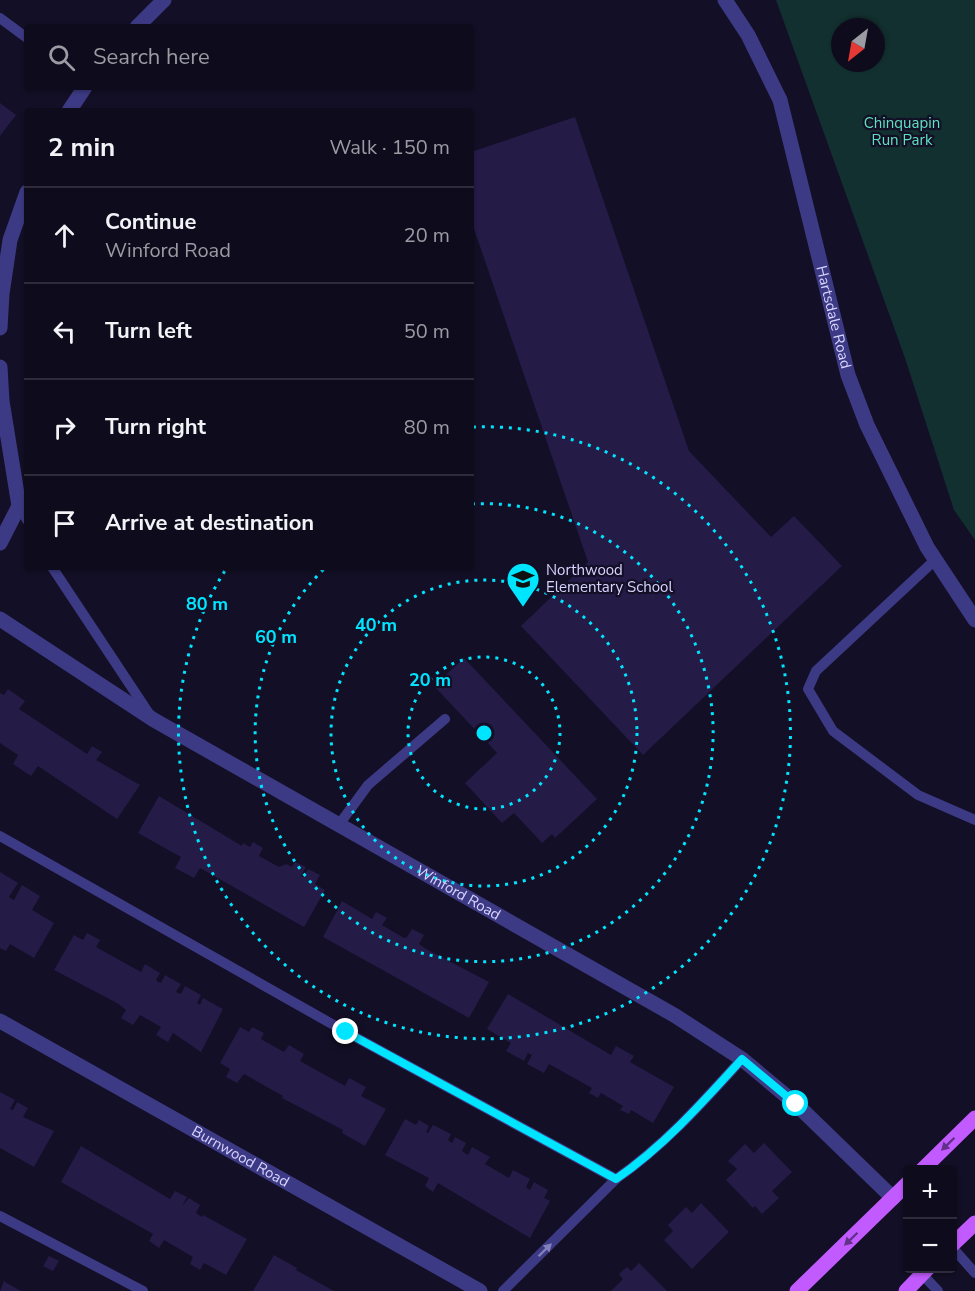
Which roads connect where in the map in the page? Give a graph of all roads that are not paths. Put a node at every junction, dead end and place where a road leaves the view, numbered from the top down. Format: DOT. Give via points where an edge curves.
graph roads {
  1 [pos="164,0"];
  2 [pos="725,0"];
  3 [pos="0,18"];
  4 [pos="140,24"];
  5 [pos="24,36"];
  6 [pos="83,90"];
  7 [pos="71,108"];
  8 [pos="24,198"];
  9 [pos="5,237"];
  10 [pos="0,328"];
  11 [pos="0,367"];
  12 [pos="3,420"];
  13 [pos="20,506"];
  14 [pos="24,514"];
  15 [pos="0,543"];
  16 [pos="935,560"];
  17 [pos="54,570"];
  18 [pos="0,619"];
  19 [pos="975,620"];
  20 [pos="446,719"];
  21 [pos="154,720"];
  22 [pos="975,820"];
  23 [pos="338,826"];
  24 [pos="0,836"];
  25 [pos="0,1021"];
  26 [pos="742,1059"];
  27 [pos="975,1118"];
  28 [pos="927,1165"];
  29 [pos="616,1179"];
  30 [pos="903,1188"];
  31 [pos="893,1198"];
  32 [pos="0,1216"];
  33 [pos="975,1223"];
  34 [pos="957,1241"];
  35 [pos="957,1252"];
  36 [pos="923,1273"];
  37 [pos="926,1273"];
  38 [pos="975,1273"];
  39 [pos="143,1291"];
  40 [pos="480,1291"];
  41 [pos="503,1291"];
  42 [pos="797,1291"];
  43 [pos="906,1291"];
  44 [pos="938,1291"];
  1 -- 4 [label="street"];
  2 -- 16 [label="street, Hartsdale Road" via="748,35 780,100 848,375 891,479"];
  3 -- 5 [label="lane"];
  6 -- 7 [label="street"];
  8 -- 9 [label="street"];
  9 -- 10 [label="street"];
  11 -- 12 [label="street"];
  12 -- 13 [label="street"];
  13 -- 14 [label="lane"];
  13 -- 15 [label="street"];
  16 -- 19 [label="street, Hartsdale Road"];
  16 -- 22 [label="lane" via="816,671 808,689 832,731 918,795"];
  17 -- 21 [label="lane"];
  18 -- 21 [label="street, Winford Road"];
  20 -- 23 [label="lane" via="368,785"];
  21 -- 23 [label="street, Winford Road"];
  23 -- 26 [label="street, Winford Road" via="609,976"];
  24 -- 29 [label="lane"];
  25 -- 40 [label="street, Burnwood Road"];
  26 -- 29 [label="lane" via="684,1121"];
  26 -- 31 [label="street, Winford Road" via="821,1126"];
  27 -- 28 [label="main road, one-way"];
  41 -- 29 [label="lane, one-way"];
  30 -- 31 [label="main road"];
  31 -- 42 [label="main road, one-way"];
  32 -- 39 [label="lane"];
  33 -- 34 [label="main road"];
  35 -- 38 [label="lane"];
  36 -- 43 [label="main road"];
  37 -- 44 [label="lane"];
}
